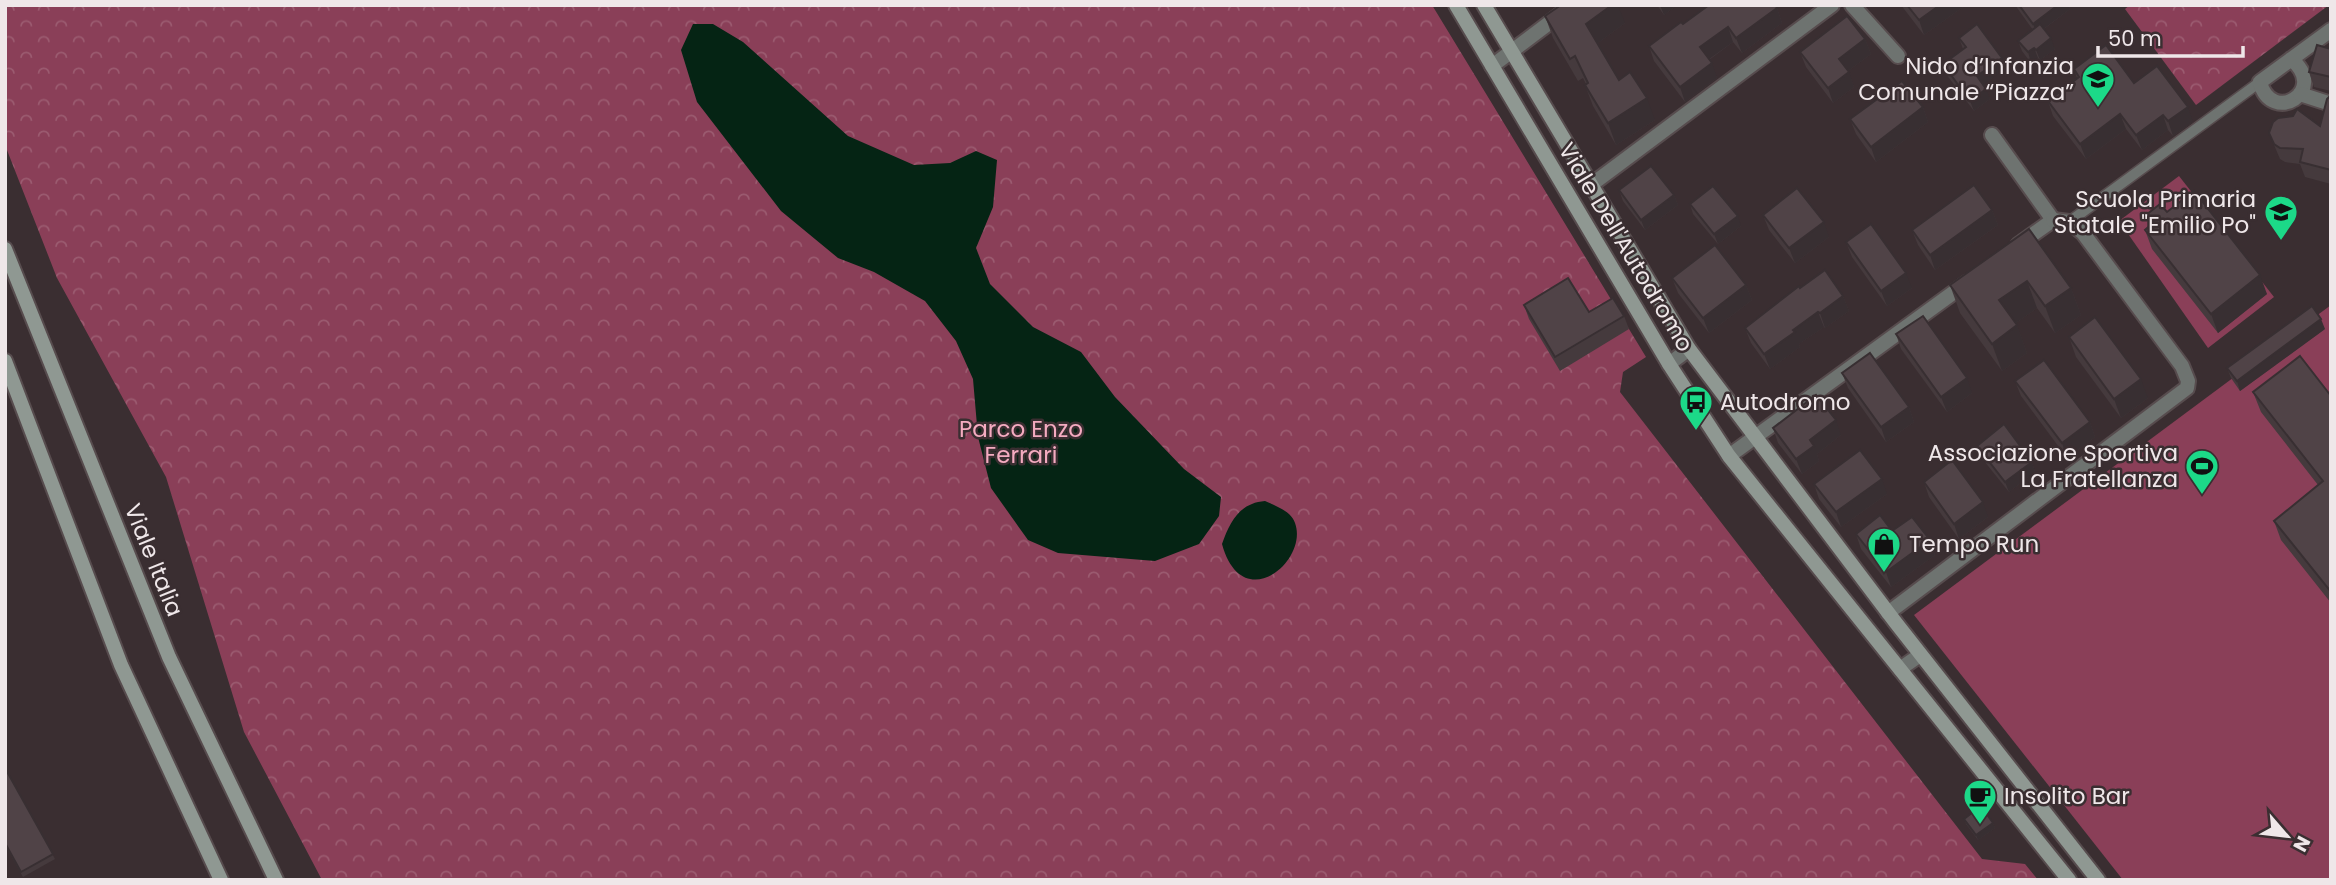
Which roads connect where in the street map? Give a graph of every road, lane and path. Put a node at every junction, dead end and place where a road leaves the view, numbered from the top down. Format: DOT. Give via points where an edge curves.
graph roads {
  1 [pos="1456,5"];
  2 [pos="1485,5"];
  3 [pos="1573,5"];
  4 [pos="1832,5"];
  5 [pos="1852,5"];
  6 [pos="2331,30"];
  7 [pos="1511,52"];
  8 [pos="1898,56"];
  9 [pos="2291,59"];
  10 [pos="1492,66"];
  11 [pos="2260,82"];
  12 [pos="2300,94"];
  13 [pos="2331,104"];
  14 [pos="1992,135"];
  15 [pos="1591,185"];
  16 [pos="2053,220"];
  17 [pos="2069,222"];
  18 [pos="5,249"];
  19 [pos="2009,252"];
  20 [pos="1976,276"];
  21 [pos="1689,349"];
  22 [pos="5,361"];
  23 [pos="1669,364"];
  24 [pos="1755,436"];
  25 [pos="1729,456"];
  26 [pos="1888,613"];
  27 [pos="1920,655"];
  28 [pos="1900,669"];
  29 [pos="2040,806"];
  30 [pos="2021,820"];
  31 [pos="221,880"];
  32 [pos="276,880"];
  33 [pos="2069,880"];
  34 [pos="2098,880"];
  1 -- 10 [label="street, Viale Dell'Autodromo"];
  2 -- 7 [label="street, Viale Dell'Autodromo"];
  3 -- 7 [label="street"];
  4 -- 15 [label="street"];
  5 -- 8 [label="street"];
  6 -- 9 [label="street" via="2315,47"];
  7 -- 10 [label="street"];
  7 -- 15 [label="street, Viale Dell'Autodromo"];
  9 -- 11 [label="street"];
  9 -- 12 [label="street" via="2304,75"];
  10 -- 23 [label="street, Viale Dell'Autodromo"];
  11 -- 12 [label="street" via="2262,91 2276,102 2294,100"];
  11 -- 17 [label="lane"];
  12 -- 13 [label="street"];
  14 -- 16 [label="street"];
  15 -- 21 [label="street, Viale Dell'Autodromo"];
  16 -- 17 [label="street"];
  16 -- 19 [label="street"];
  17 -- 26 [label="street" via="2083,233 2182,366 2187,388"];
  18 -- 32 [label="street, Viale Italia" via="169,657"];
  20 -- 24 [label="street"];
  21 -- 23 [label="street"];
  21 -- 24 [label="street, Viale Dell'Autodromo"];
  22 -- 31 [label="street" via="121,665"];
  23 -- 25 [label="street, Viale Dell'Autodromo"];
  24 -- 25 [label="street"];
  24 -- 26 [label="street, Viale Dell'Autodromo"];
  25 -- 28 [label="street, Viale Dell'Autodromo"];
  26 -- 27 [label="street, Viale Dell'Autodromo"];
  27 -- 28 [label="street"];
  27 -- 29 [label="street, Viale Dell'Autodromo"];
  28 -- 30 [label="street, Viale Dell'Autodromo"];
  29 -- 30 [label="street"];
  29 -- 34 [label="street, Viale Dell'Autodromo"];
  30 -- 33 [label="street, Viale Dell'Autodromo"];
}
